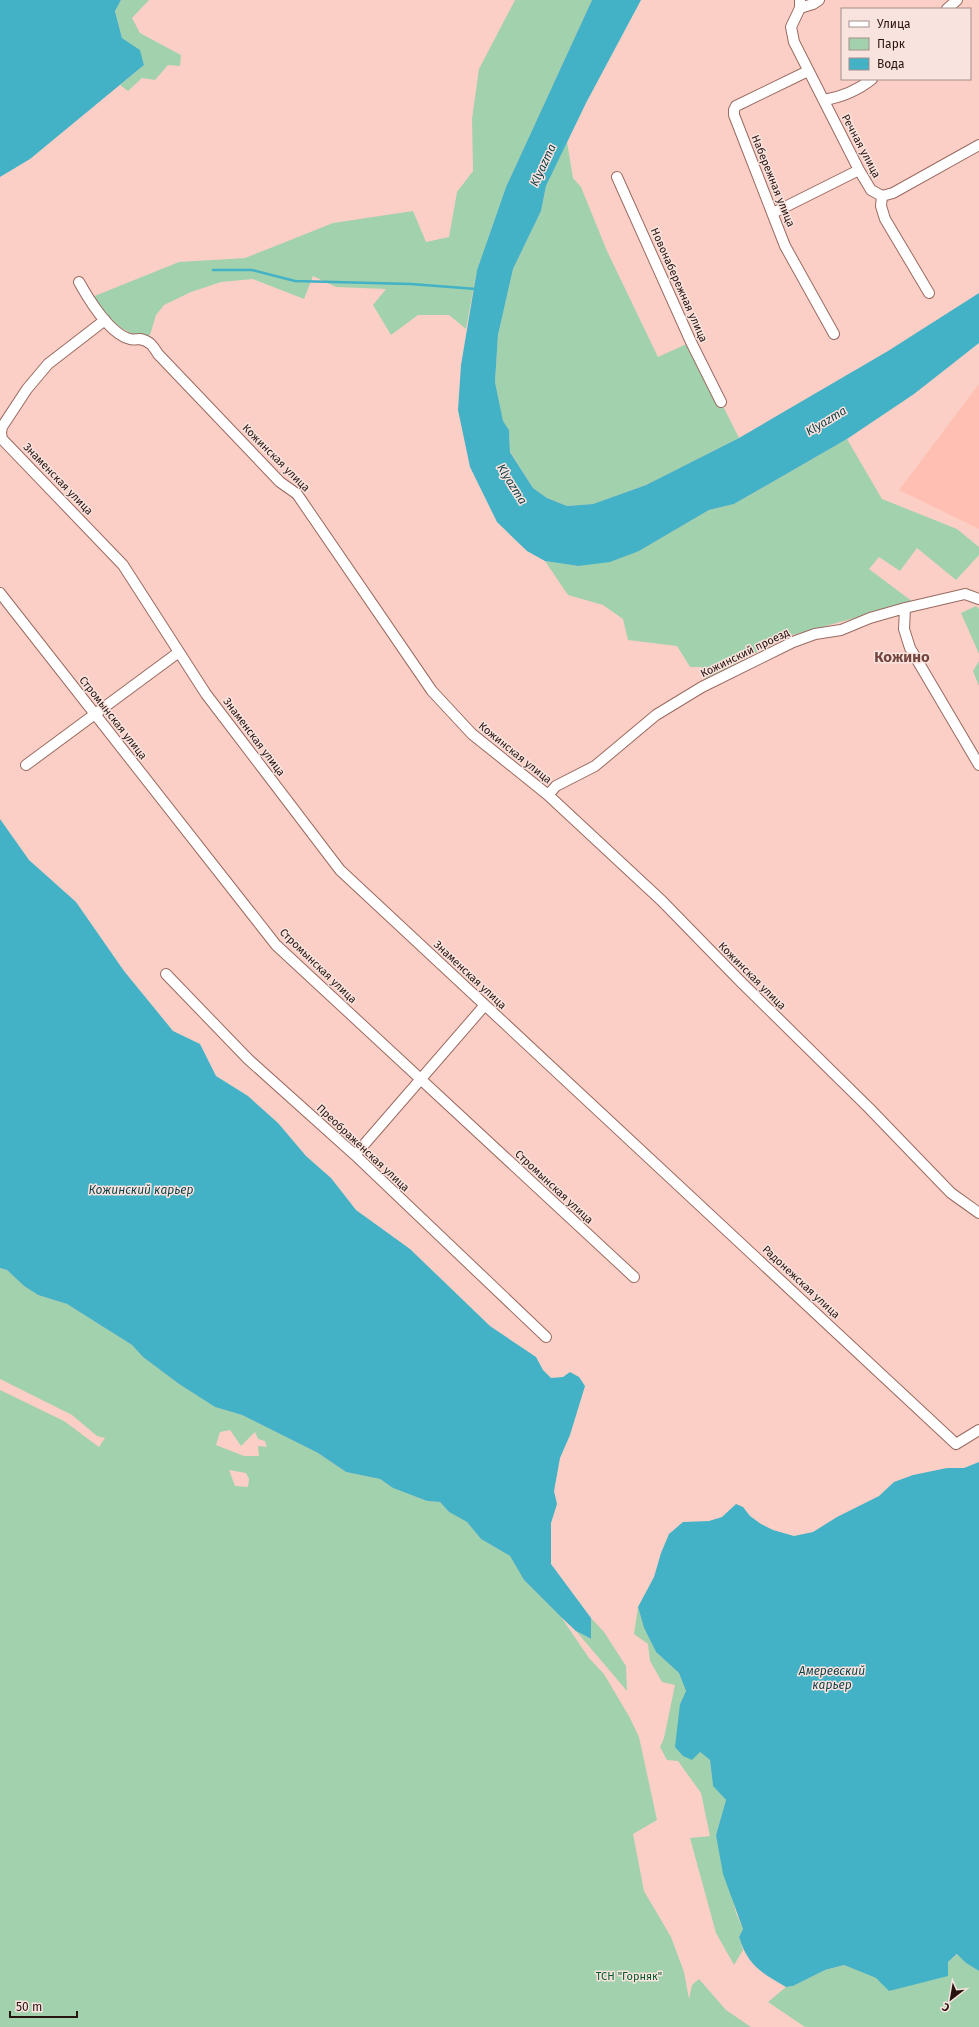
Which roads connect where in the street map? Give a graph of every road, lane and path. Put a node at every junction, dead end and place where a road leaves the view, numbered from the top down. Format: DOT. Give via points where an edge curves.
graph roads {
  1 [pos="819,0"];
  2 [pos="957,0"];
  3 [pos="800,4"];
  4 [pos="948,8"];
  5 [pos="808,71"];
  6 [pos="871,80"];
  7 [pos="824,100"];
  8 [pos="979,145"];
  9 [pos="859,170"];
  10 [pos="617,177"];
  11 [pos="882,196"];
  12 [pos="773,213"];
  13 [pos="79,282"];
  14 [pos="929,293"];
  15 [pos="105,320"];
  16 [pos="834,334"];
  17 [pos="721,402"];
  18 [pos="0,593"];
  19 [pos="979,599"];
  20 [pos="905,608"];
  21 [pos="179,652"];
  22 [pos="94,713"];
  23 [pos="26,765"];
  24 [pos="979,765"];
  25 [pos="548,795"];
  26 [pos="166,974"];
  27 [pos="485,1005"];
  28 [pos="420,1078"];
  29 [pos="629,1141"];
  30 [pos="354,1155"];
  31 [pos="979,1213"];
  32 [pos="634,1277"];
  33 [pos="546,1336"];
  34 [pos="979,1430"];
  1 -- 3 [label="street" via="813,4"];
  2 -- 4 [label="street"];
  3 -- 5 [label="street, Речная улица" via="791,27 794,42"];
  5 -- 7 [label="street, Речная улица"];
  5 -- 12 [label="street, Набережная улица" via="736,106 734,110"];
  6 -- 7 [label="street" via="848,94"];
  7 -- 9 [label="street, Речная улица"];
  8 -- 11 [label="street" via="893,194"];
  9 -- 11 [label="street, Речная улица" via="871,190"];
  9 -- 12 [label="street"];
  10 -- 17 [label="street, Новонабережная улица" via="690,342"];
  11 -- 14 [label="street" via="881,206 885,219"];
  12 -- 16 [label="street, Набережная улица" via="785,246"];
  13 -- 15 [label="street, Кожинская улица" via="92,306"];
  15 -- 21 [label="street, Знаменская улица" via="48,364 27,389 0,433 2,439 123,565"];
  15 -- 25 [label="street, Кожинская улица" via="130,339 150,342 158,354 280,482 298,494 432,691 472,734"];
  18 -- 22 [label="street, Стромынская улица"];
  19 -- 20 [label="street, Кожинский проезд" via="965,594"];
  20 -- 24 [label="street" via="904,629 910,648"];
  20 -- 25 [label="street, Кожинский проезд" via="841,630 815,634 793,642 702,687 656,715 595,766 556,786"];
  21 -- 22 [label="street"];
  21 -- 27 [label="street, Знаменская улица" via="206,694 340,870"];
  22 -- 23 [label="street"];
  22 -- 28 [label="street, Стромынская улица" via="276,945"];
  25 -- 31 [label="street, Кожинская улица" via="662,901 951,1193"];
  26 -- 30 [label="street, Преображенская улица" via="248,1059"];
  27 -- 28 [label="street"];
  27 -- 29 [label="street, Знаменская улица"];
  28 -- 30 [label="street"];
  28 -- 32 [label="street, Стромынская улица"];
  29 -- 34 [label="street, Радонежская улица" via="956,1444"];
  30 -- 33 [label="street, Преображенская улица"];
}
